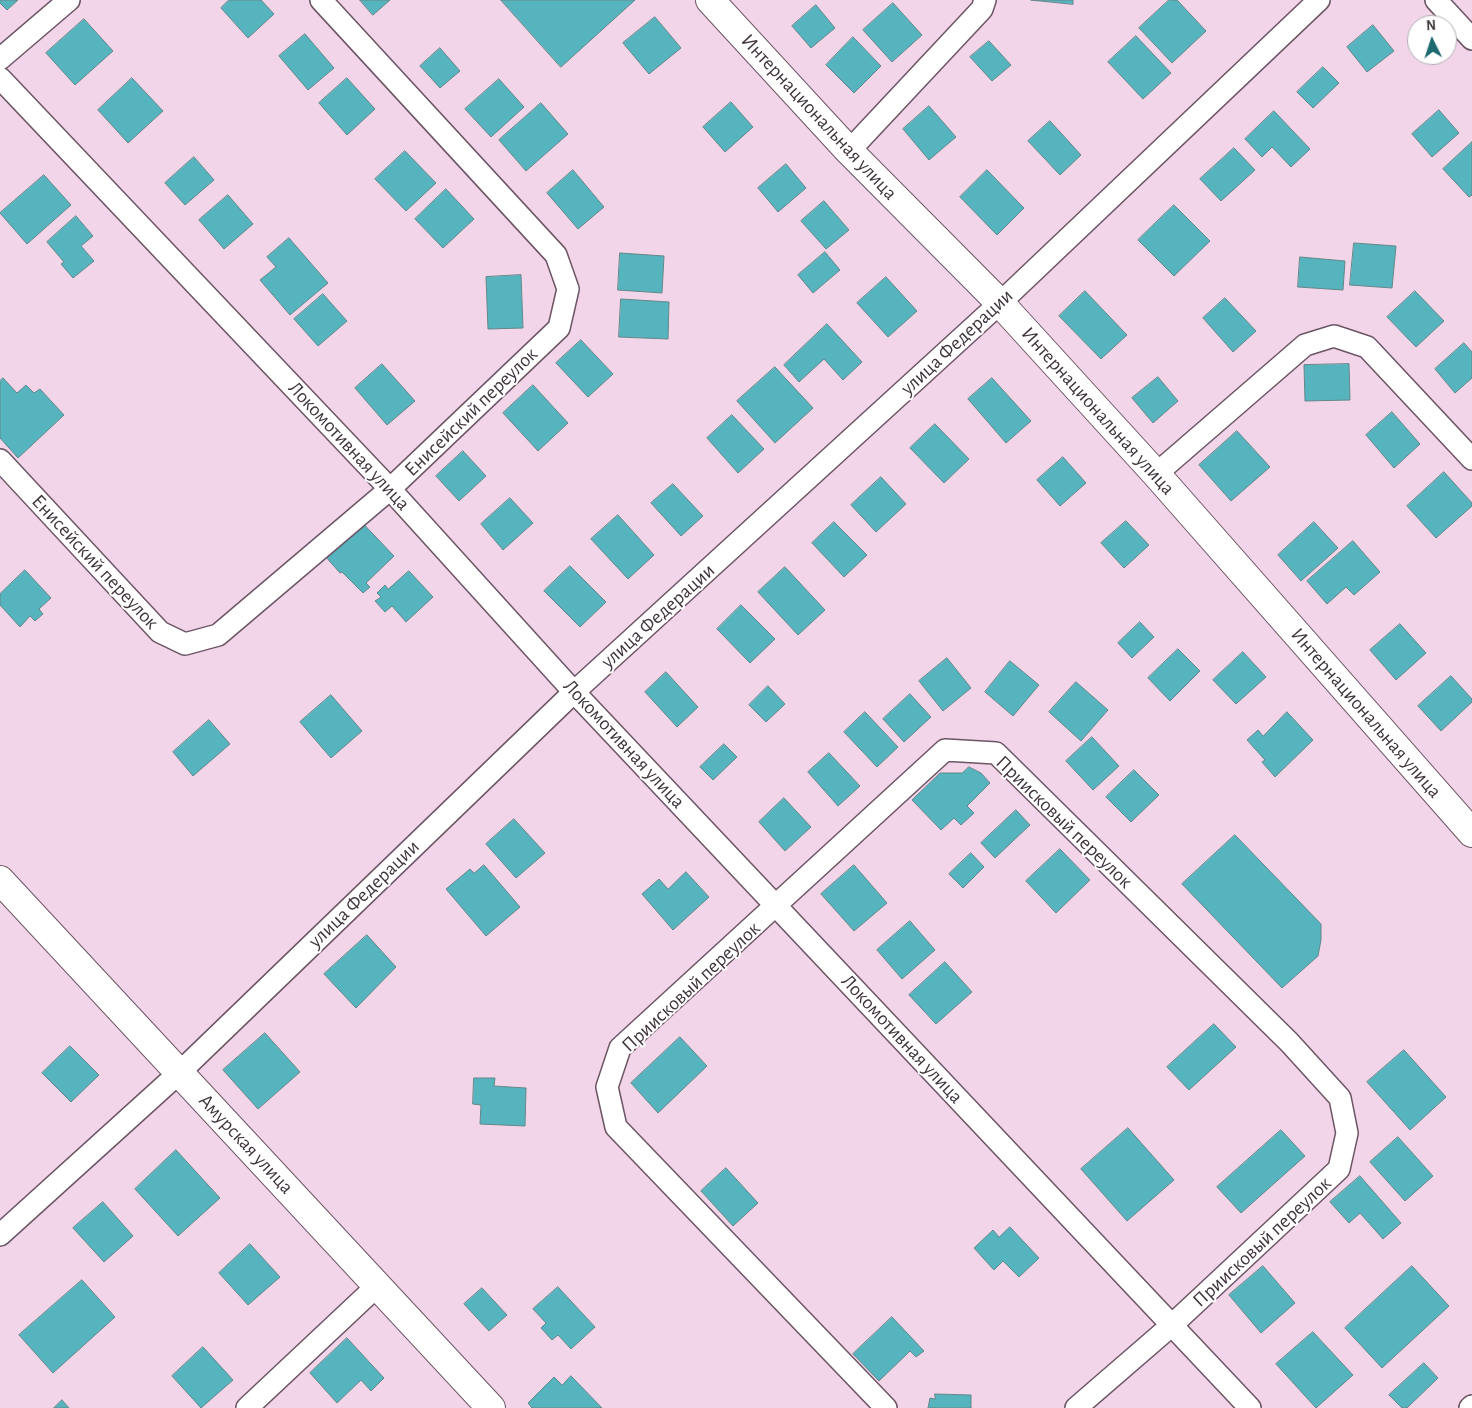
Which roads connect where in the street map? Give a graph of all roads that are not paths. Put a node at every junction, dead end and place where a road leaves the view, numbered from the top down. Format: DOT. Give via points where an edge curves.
graph roads {
  1 [pos="69,0"];
  2 [pos="321,0"];
  3 [pos="710,0"];
  4 [pos="984,0"];
  5 [pos="1319,0"];
  6 [pos="1436,0"];
  7 [pos="1472,39"];
  8 [pos="0,59"];
  9 [pos="0,78"];
  10 [pos="849,151"];
  11 [pos="1000,303"];
  12 [pos="1472,458"];
  13 [pos="0,460"];
  14 [pos="1156,474"];
  15 [pos="390,489"];
  16 [pos="574,692"];
  17 [pos="1472,833"];
  18 [pos="0,880"];
  19 [pos="776,906"];
  20 [pos="180,1072"];
  21 [pos="0,1235"];
  22 [pos="378,1285"];
  23 [pos="1172,1325"];
  24 [pos="247,1408"];
  25 [pos="492,1408"];
  26 [pos="886,1408"];
  27 [pos="1076,1408"];
  28 [pos="1250,1408"];
  1 -- 8 [label="street"];
  2 -- 15 [label="street, Енисейский переулок" via="556,255 568,289 559,328"];
  3 -- 10 [label="street, Интернациональная улица"];
  4 -- 10 [label="street" via="982,9"];
  5 -- 11 [label="street, улица Федерации"];
  6 -- 7 [label="street"];
  9 -- 15 [label="street, Локомотивная улица"];
  10 -- 11 [label="street, Интернациональная улица"];
  11 -- 14 [label="street, Интернациональная улица"];
  11 -- 16 [label="street, улица Федерации"];
  12 -- 14 [label="street" via="1367,347 1334,336 1305,345"];
  13 -- 15 [label="street, Енисейский переулок" via="160,632 185,644 218,635"];
  14 -- 17 [label="street, Интернациональная улица"];
  15 -- 16 [label="street, Локомотивная улица"];
  16 -- 19 [label="street, Локомотивная улица"];
  16 -- 20 [label="street, улица Федерации"];
  18 -- 20 [label="street, Амурская улица"];
  19 -- 23 [label="street, Локомотивная улица"];
  19 -- 23 [label="street, Приисковый переулок" via="945,750 996,753 1289,1042 1340,1098 1347,1133 1339,1169"];
  19 -- 26 [label="street, Приисковый переулок" via="620,1048 607,1087 616,1127"];
  20 -- 21 [label="street, улица Федерации"];
  20 -- 22 [label="street, Амурская улица"];
  22 -- 24 [label="street"];
  22 -- 25 [label="street, Амурская улица"];
  23 -- 27 [label="street, Приисковый переулок"];
  23 -- 28 [label="street, Локомотивная улица"];
}
